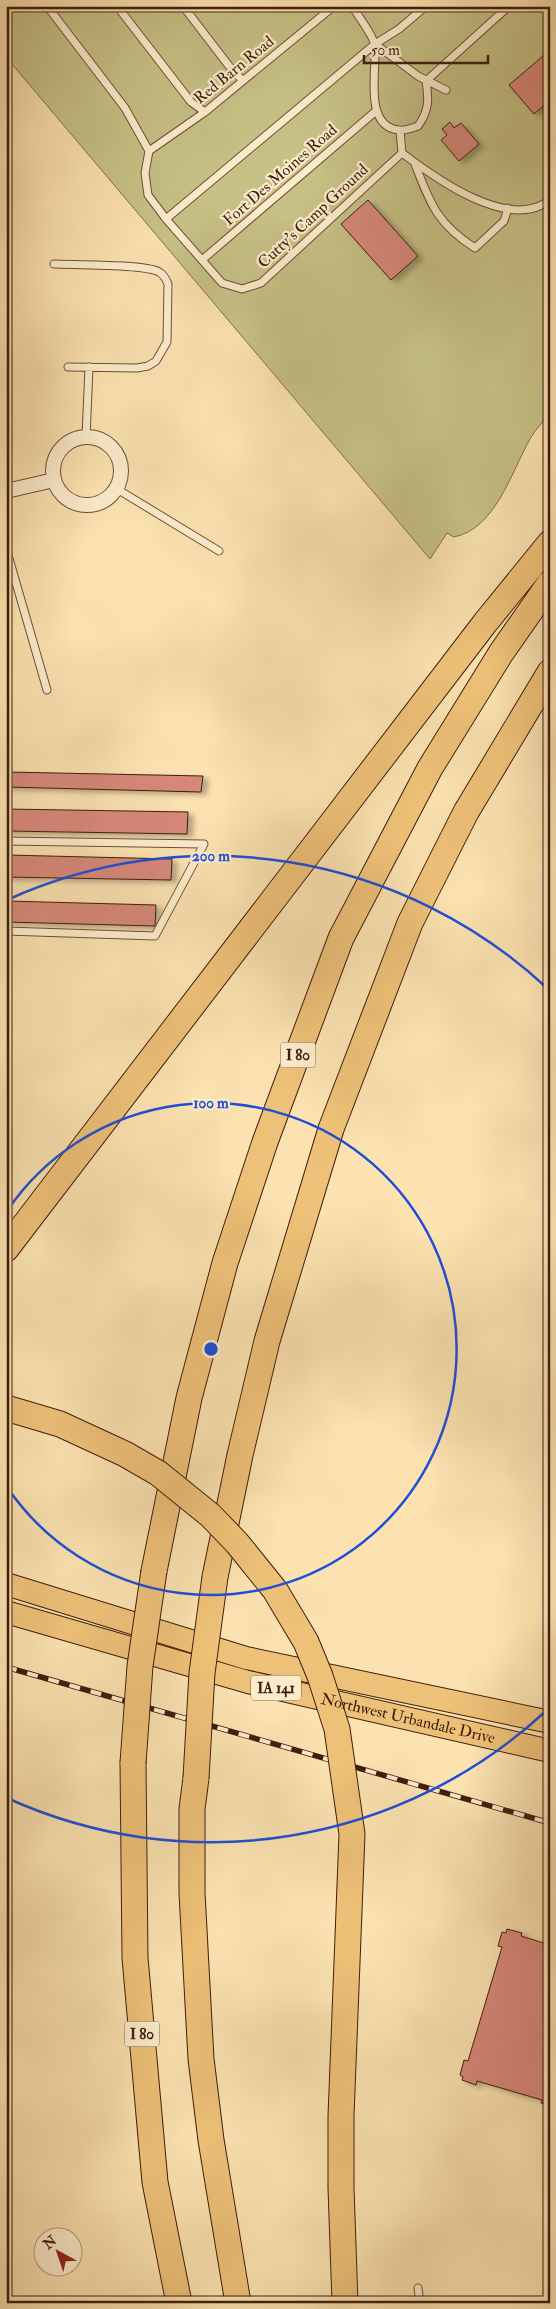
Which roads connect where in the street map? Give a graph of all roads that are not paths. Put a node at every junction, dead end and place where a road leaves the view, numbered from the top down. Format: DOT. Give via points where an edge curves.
graph roads {
  1 [pos="47,6"];
  2 [pos="117,6"];
  3 [pos="183,6"];
  4 [pos="334,6"];
  5 [pos="352,6"];
  6 [pos="426,6"];
  7 [pos="509,6"];
  8 [pos="375,44"];
  9 [pos="243,80"];
  10 [pos="426,81"];
  11 [pos="446,90"];
  12 [pos="376,110"];
  13 [pos="204,112"];
  14 [pos="400,130"];
  15 [pos="149,151"];
  16 [pos="402,153"];
  17 [pos="415,163"];
  18 [pos="550,200"];
  19 [pos="508,208"];
  20 [pos="166,219"];
  21 [pos="202,260"];
  22 [pos="54,264"];
  23 [pos="90,367"];
  24 [pos="68,368"];
  25 [pos="86,437"];
  26 [pos="54,480"];
  27 [pos="116,489"];
  28 [pos="6,491"];
  29 [pos="550,543"];
  30 [pos="6,548"];
  31 [pos="219,551"];
  32 [pos="550,584"];
  33 [pos="550,672"];
  34 [pos="47,690"];
  35 [pos="6,841"];
  36 [pos="6,931"];
  37 [pos="6,1249"];
  38 [pos="6,1408"];
  39 [pos="6,1584"];
  40 [pos="6,1612"];
  41 [pos="550,1722"];
  42 [pos="550,1751"];
  43 [pos="418,2288"];
  44 [pos="179,2303"];
  45 [pos="238,2303"];
  46 [pos="345,2303"];
  47 [pos="420,2303"];
  1 -- 15 [label="lane" via="125,108"];
  2 -- 13 [label="lane" via="191,102"];
  3 -- 9 [label="lane"];
  4 -- 9 [label="lane, Red Barn Road"];
  5 -- 8 [label="lane"];
  6 -- 8 [label="lane"];
  7 -- 10 [label="lane"];
  8 -- 10 [label="lane"];
  8 -- 12 [label="lane" via="373,79"];
  8 -- 20 [label="lane"];
  9 -- 13 [label="lane, Red Barn Road"];
  10 -- 11 [label="lane"];
  10 -- 14 [label="lane" via="429,100 425,116 418,126"];
  12 -- 14 [label="lane" via="388,127"];
  12 -- 21 [label="lane, Fort Des Moines Road"];
  13 -- 15 [label="lane, Red Barn Road"];
  14 -- 16 [label="lane"];
  15 -- 20 [label="lane, Cutty's Camp Ground" via="145,173 148,195"];
  16 -- 17 [label="lane"];
  16 -- 21 [label="lane, Cutty's Camp Ground" via="261,283 242,289 222,283"];
  17 -- 19 [label="lane" via="469,195 494,207"];
  17 -- 19 [label="lane" via="432,207 447,226 475,248 504,221"];
  18 -- 19 [label="lane" via="532,209"];
  20 -- 21 [label="lane, Cutty's Camp Ground"];
  22 -- 23 [label="lane" via="143,268 158,271 166,279 167,342 160,356 148,366"];
  23 -- 24 [label="lane"];
  23 -- 25 [label="lane"];
  25 -- 26 [label="street" via="71,441 60,451 54,465"];
  25 -- 27 [label="street" via="104,441 117,454 122,472"];
  26 -- 27 [label="street" via="67,499 88,506 109,498"];
  26 -- 28 [label="street"];
  27 -- 31 [label="lane"];
  29 -- 37 [label="highway" via="485,623"];
  30 -- 34 [label="lane"];
  32 -- 44 [label="highway, I 80, bridge" via="500,653 430,768 341,938 265,1142 225,1263 189,1398 154,1571 140,1666 133,1763 136,1958 156,2182"];
  33 -- 45 [label="highway, bridge" via="466,812 410,924 335,1120 267,1341 215,1577 202,1673 192,1808 192,1894 201,2059"];
  35 -- 36 [label="lane" via="204,844 155,936"];
  38 -- 46 [label="highway, bridge" via="60,1424 124,1454 158,1473 210,1515 275,1590 306,1642 320,1676 338,1729 352,1834 341,2116"];
  39 -- 41 [label="highway, Northwest Urbandale Drive / IA 141" via="246,1658"];
  40 -- 42 [label="highway, Northwest Urbandale Drive / IA 141" via="248,1682"];
  43 -- 47 [label="lane"];
}
